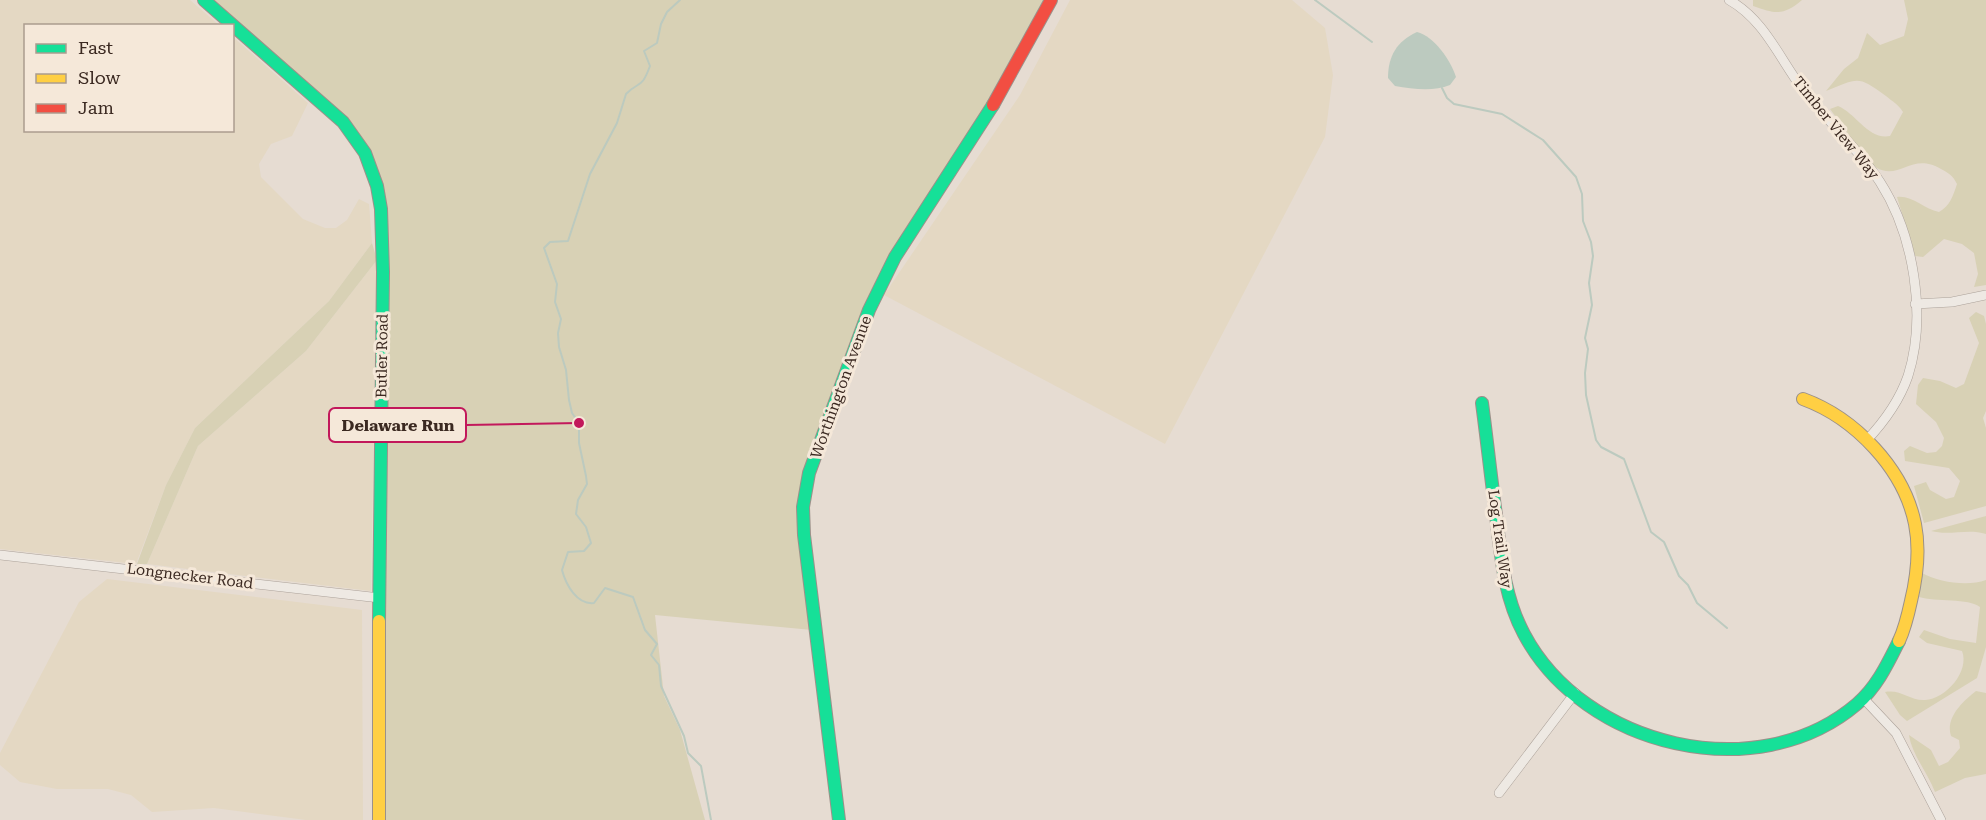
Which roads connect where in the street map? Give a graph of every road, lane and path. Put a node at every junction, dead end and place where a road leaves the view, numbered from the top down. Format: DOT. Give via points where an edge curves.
graph roads {
  1 [pos="204,0"];
  2 [pos="1051,0"];
  3 [pos="1729,0"];
  4 [pos="231,24"];
  5 [pos="234,26"];
  6 [pos="1986,295"];
  7 [pos="1915,304"];
  8 [pos="1803,399"];
  9 [pos="1482,403"];
  10 [pos="1866,441"];
  11 [pos="0,555"];
  12 [pos="380,598"];
  13 [pos="1575,693"];
  14 [pos="1864,699"];
  15 [pos="1499,793"];
  16 [pos="379,820"];
  17 [pos="839,820"];
  18 [pos="1941,820"];
  1 -- 4 [label="main road, Butler Road"];
  2 -- 17 [label="main road, Worthington Avenue" via="992,107 886,274 809,472 804,535"];
  3 -- 7 [label="street, Timber View Way" via="1762,28 1805,93 1880,183 1905,238"];
  5 -- 12 [label="main road, Butler Road" via="343,122 365,153 377,186 383,272"];
  6 -- 7 [label="street"];
  7 -- 10 [label="street, Timber View Way" via="1914,345 1907,377 1891,412"];
  8 -- 10 [label="main road, Log Trail Way" via="1833,411"];
  9 -- 13 [label="main road, Log Trail Way" via="1510,603 1538,656"];
  10 -- 14 [label="main road, Log Trail Way" via="1893,471 1906,494 1915,515 1919,549 1903,640"];
  11 -- 12 [label="street, Longnecker Road"];
  12 -- 16 [label="main road, Butler Road"];
  13 -- 14 [label="main road, Log Trail Way" via="1608,719 1641,735 1677,743 1744,749 1773,747 1807,737 1840,719"];
  13 -- 15 [label="street"];
  14 -- 18 [label="street" via="1899,739"];
}
